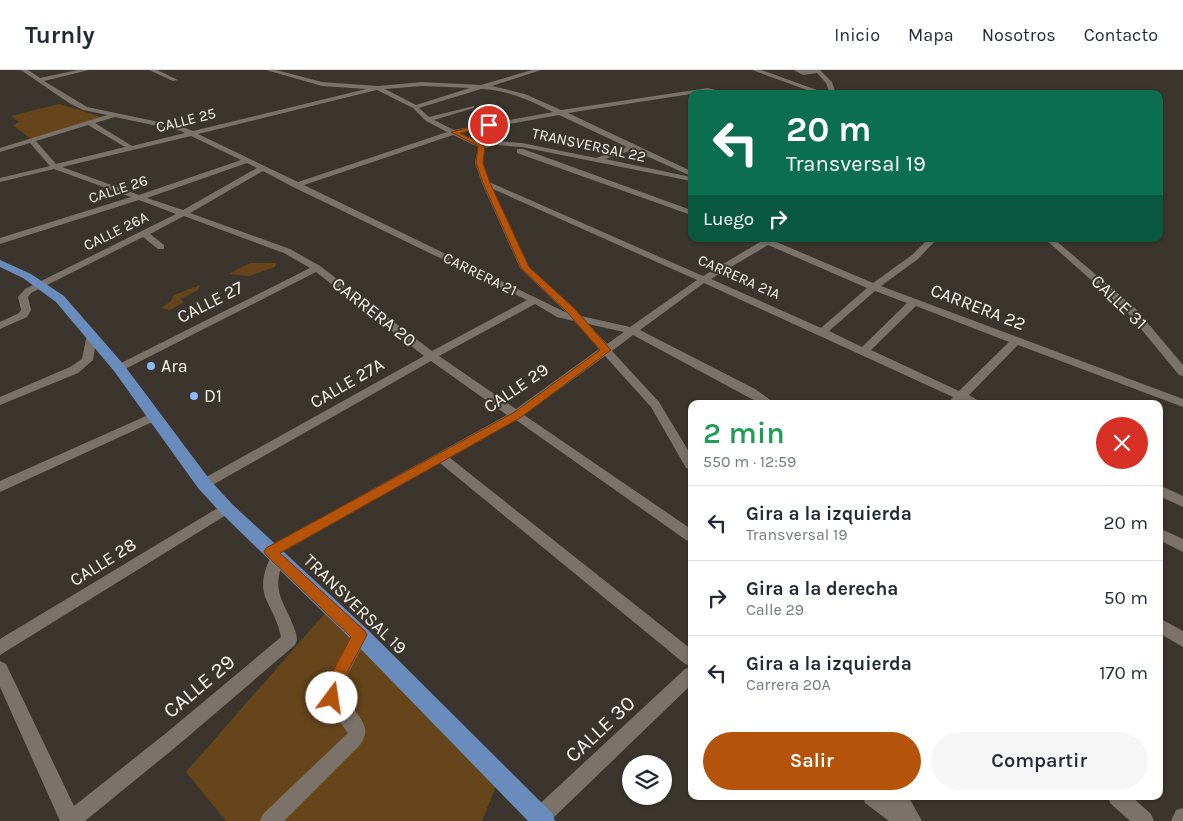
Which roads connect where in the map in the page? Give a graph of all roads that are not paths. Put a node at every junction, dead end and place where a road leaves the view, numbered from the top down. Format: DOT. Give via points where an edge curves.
graph roads {
  1 [pos="24,70"];
  2 [pos="86,70"];
  3 [pos="152,70"];
  4 [pos="269,70"];
  5 [pos="538,70"];
  6 [pos="755,70"];
  7 [pos="797,70"];
  8 [pos="817,70"];
  9 [pos="40,80"];
  10 [pos="175,80"];
  11 [pos="333,85"];
  12 [pos="482,87"];
  13 [pos="378,88"];
  14 [pos="813,90"];
  15 [pos="832,90"];
  16 [pos="318,93"];
  17 [pos="688,93"];
  18 [pos="310,97"];
  19 [pos="416,107"];
  20 [pos="472,107"];
  21 [pos="288,109"];
  22 [pos="558,113"];
  23 [pos="112,116"];
  24 [pos="428,120"];
  25 [pos="90,123"];
  26 [pos="454,132"];
  27 [pos="194,133"];
  28 [pos="32,141"];
  29 [pos="497,143"];
  30 [pos="482,146"];
  31 [pos="634,147"];
  32 [pos="131,148"];
  33 [pos="0,150"];
  34 [pos="245,160"];
  35 [pos="594,160"];
  36 [pos="55,167"];
  37 [pos="262,168"];
  38 [pos="688,173"];
  39 [pos="688,178"];
  40 [pos="0,180"];
  41 [pos="486,183"];
  42 [pos="296,185"];
  43 [pos="141,196"];
  44 [pos="688,212"];
  45 [pos="184,213"];
  46 [pos="145,234"];
  47 [pos="0,241"];
  48 [pos="762,242"];
  49 [pos="774,242"];
  50 [pos="930,242"];
  51 [pos="1052,242"];
  52 [pos="161,247"];
  53 [pos="0,263"];
  54 [pos="318,268"];
  55 [pos="704,279"];
  56 [pos="41,284"];
  57 [pos="874,287"];
  58 [pos="535,300"];
  59 [pos="915,301"];
  60 [pos="577,318"];
  61 [pos="0,326"];
  62 [pos="633,331"];
  63 [pos="822,332"];
  64 [pos="92,334"];
  65 [pos="1016,341"];
  66 [pos="606,350"];
  67 [pos="864,351"];
  68 [pos="430,356"];
  69 [pos="119,368"];
  70 [pos="1183,372"];
  71 [pos="764,400"];
  72 [pos="957,400"];
  73 [pos="0,401"];
  74 [pos="1183,403"];
  75 [pos="516,415"];
  76 [pos="154,416"];
  77 [pos="441,457"];
  78 [pos="688,460"];
  79 [pos="204,484"];
  80 [pos="0,487"];
  81 [pos="1163,492"];
  82 [pos="1183,502"];
  83 [pos="226,508"];
  84 [pos="688,534"];
  85 [pos="1163,535"];
  86 [pos="1183,546"];
  87 [pos="274,555"];
  88 [pos="1163,628"];
  89 [pos="360,635"];
  90 [pos="1183,640"];
  91 [pos="0,648"];
  92 [pos="688,657"];
  93 [pos="0,669"];
  94 [pos="688,677"];
  95 [pos="877,800"];
  96 [pos="899,800"];
  97 [pos="1120,800"];
  98 [pos="1183,817"];
  99 [pos="542,819"];
  100 [pos="70,821"];
  101 [pos="270,821"];
  102 [pos="905,821"];
  103 [pos="912,821"];
  104 [pos="1144,821"];
  105 [pos="1181,821"];
  1 -- 9 [label="street, CARRERA 21"];
  2 -- 9 [label="street"];
  3 -- 10 [label="street"];
  4 -- 11 [label="street"];
  5 -- 12 [label="street"];
  6 -- 14 [label="street"];
  7 -- 8 [label="street" via="803,73"];
  8 -- 15 [label="street" via="829,82"];
  9 -- 23 [label="street, CARRERA 21" via="71,102"];
  11 -- 13 [label="street"];
  11 -- 16 [label="street"];
  12 -- 13 [label="street" via="422,84"];
  12 -- 19 [label="street"];
  12 -- 22 [label="street" via="523,95"];
  13 -- 19 [label="street"];
  13 -- 21 [label="street, CALLE 25"];
  17 -- 22 [label="street"];
  18 -- 21 [label="street"];
  19 -- 24 [label="street"];
  20 -- 24 [label="street"];
  21 -- 27 [label="street, CALLE 25"];
  22 -- 26 [label="street"];
  22 -- 31 [label="street"];
  23 -- 25 [label="street"];
  23 -- 27 [label="street, CARRERA 21"];
  24 -- 26 [label="street"];
  25 -- 28 [label="street"];
  25 -- 32 [label="street"];
  26 -- 30 [label="street"];
  26 -- 42 [label="street"];
  27 -- 32 [label="street, CALLE 25"];
  27 -- 34 [label="street, CARRERA 21"];
  28 -- 33 [label="street"];
  28 -- 36 [label="street, CARRERA 20"];
  29 -- 30 [label="street, TRANSVERSAL 22"];
  29 -- 35 [label="street, TRANSVERSAL 22"];
  29 -- 44 [label="street"];
  30 -- 41 [label="street" via="479,163"];
  31 -- 35 [label="street"];
  31 -- 38 [label="street"];
  32 -- 36 [label="street, CALLE 25"];
  34 -- 37 [label="street, CARRERA 21"];
  34 -- 43 [label="street, CALLE 26"];
  35 -- 39 [label="street, TRANSVERSAL 22"];
  36 -- 40 [label="street, CALLE 25"];
  36 -- 43 [label="street, CARRERA 20"];
  37 -- 42 [label="street, CARRERA 21"];
  37 -- 45 [label="street, CALLE 26A"];
  41 -- 55 [label="street, CARRERA 21A"];
  41 -- 60 [label="street" via="525,268"];
  42 -- 58 [label="street, CARRERA 21"];
  43 -- 45 [label="street, CARRERA 20"];
  43 -- 47 [label="street, CALLE 26"];
  45 -- 46 [label="street, CALLE 26A"];
  45 -- 54 [label="street, CARRERA 20" via="287,251"];
  46 -- 52 [label="street"];
  46 -- 56 [label="street, CALLE 26A"];
  48 -- 55 [label="street, CALLE 29"];
  49 -- 57 [label="street, CARRERA 22"];
  50 -- 57 [label="street"];
  51 -- 70 [label="street, CALLE 31" via="1131,310"];
  53 -- 56 [label="main road, TRANSVERSAL 19"];
  54 -- 68 [label="street, CARRERA 20"];
  54 -- 69 [label="street, CALLE 27"];
  55 -- 62 [label="street, CALLE 29"];
  55 -- 63 [label="street, CARRERA 21A"];
  56 -- 61 [label="street, CALLE 26A" via="23,297 26,310 23,315"];
  56 -- 64 [label="main road, TRANSVERSAL 19" via="60,299"];
  57 -- 59 [label="street, CARRERA 22"];
  57 -- 63 [label="street"];
  58 -- 60 [label="street, CARRERA 21" via="561,315"];
  58 -- 68 [label="street, CALLE 27A"];
  59 -- 65 [label="street, CARRERA 22"];
  59 -- 67 [label="street"];
  60 -- 62 [label="street, CARRERA 21"];
  60 -- 66 [label="street"];
  62 -- 66 [label="street, CALLE 29"];
  62 -- 71 [label="street, CARRERA 21"];
  63 -- 67 [label="street, CARRERA 21A"];
  64 -- 69 [label="main road, TRANSVERSAL 19"];
  64 -- 73 [label="street" via="87,360 74,370"];
  65 -- 72 [label="street"];
  65 -- 74 [label="street, CARRERA 22"];
  66 -- 75 [label="street, CALLE 29"];
  66 -- 78 [label="street" via="655,405"];
  67 -- 72 [label="street, CARRERA 21A"];
  68 -- 75 [label="street, CARRERA 20"];
  68 -- 79 [label="street, CALLE 27A"];
  69 -- 76 [label="main road, TRANSVERSAL 19"];
  75 -- 77 [label="street, CALLE 29"];
  75 -- 84 [label="street, CARRERA 20"];
  76 -- 79 [label="main road, TRANSVERSAL 19"];
  76 -- 80 [label="street"];
  77 -- 87 [label="street, CALLE 29"];
  77 -- 92 [label="street"];
  79 -- 83 [label="main road, TRANSVERSAL 19"];
  81 -- 82 [label="street"];
  83 -- 87 [label="main road, TRANSVERSAL 19"];
  83 -- 91 [label="street, CALLE 28"];
  85 -- 86 [label="street"];
  87 -- 89 [label="main road, TRANSVERSAL 19"];
  87 -- 100 [label="street, CALLE 29" via="270,588 289,640"];
  88 -- 90 [label="street"];
  89 -- 99 [label="main road, TRANSVERSAL 19"];
  89 -- 101 [label="street" via="331,690 332,698 358,733"];
  93 -- 100 [label="street"];
  94 -- 99 [label="street, CALLE 30"];
  95 -- 102 [label="street"];
  96 -- 103 [label="street"];
  97 -- 104 [label="street"];
  98 -- 105 [label="street"];
}
